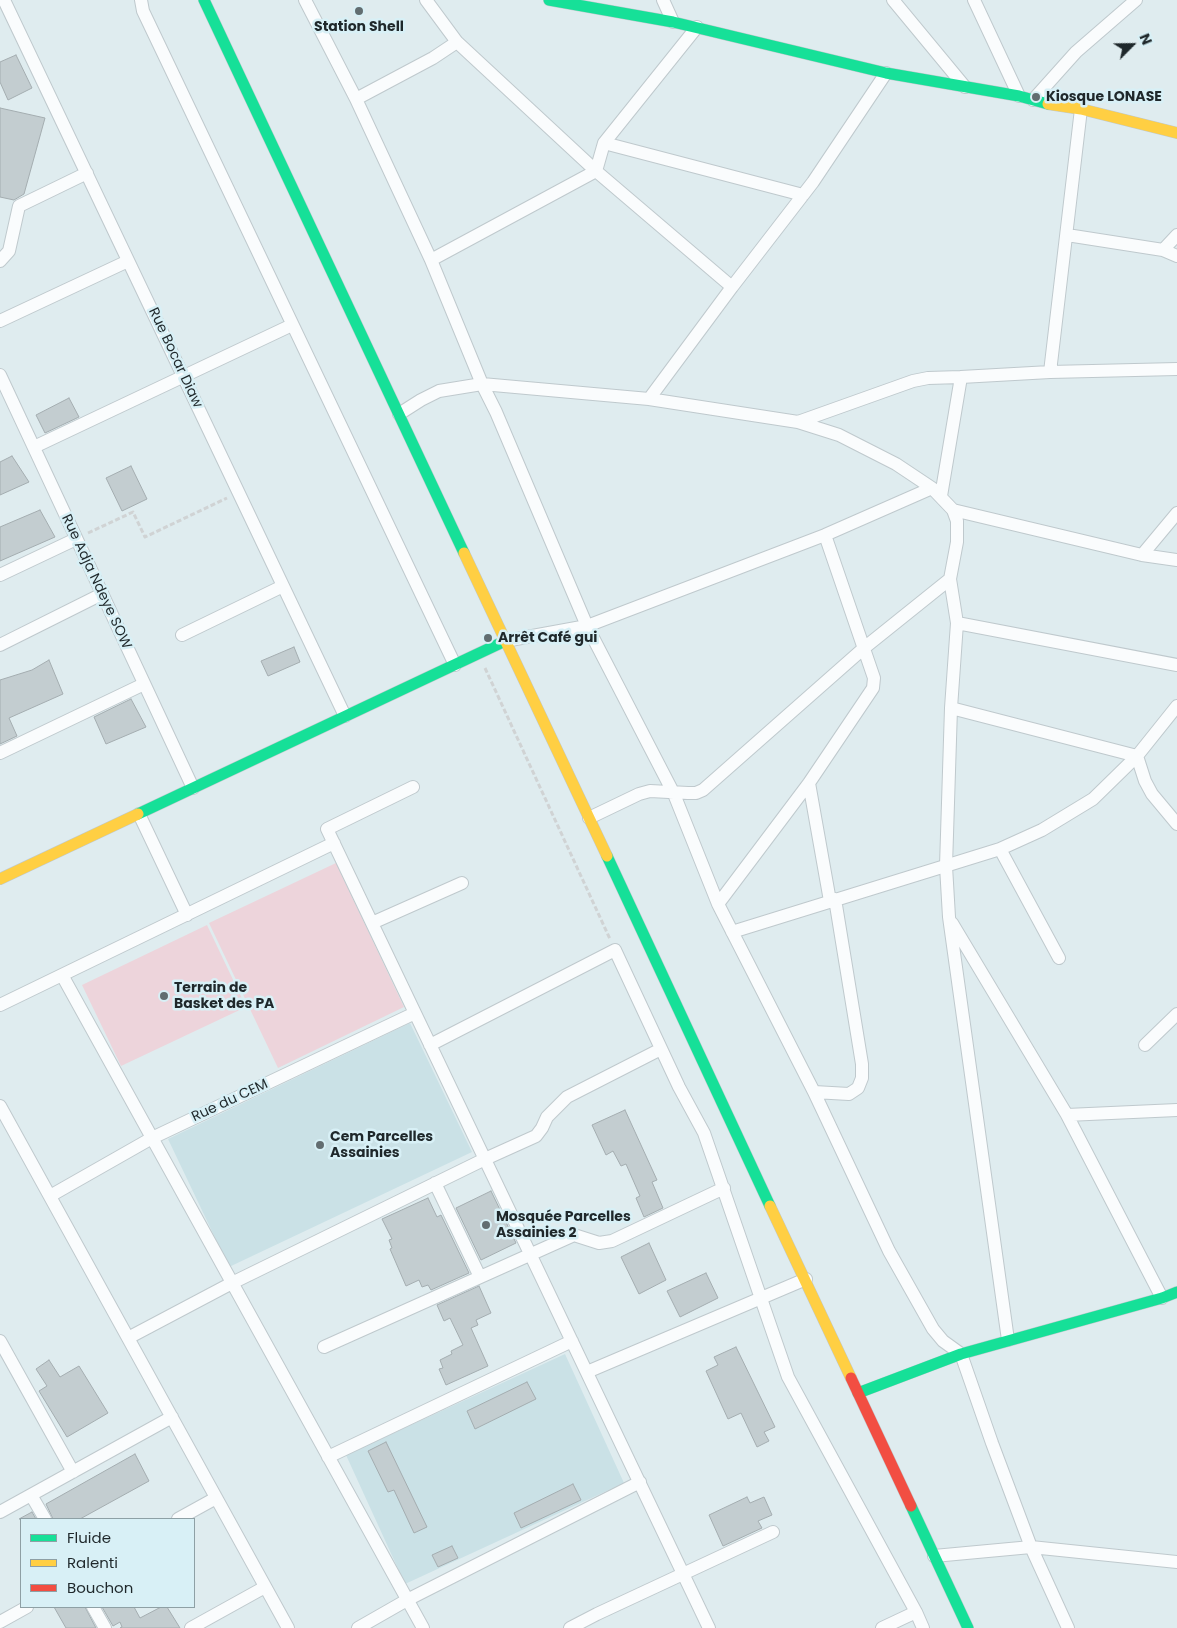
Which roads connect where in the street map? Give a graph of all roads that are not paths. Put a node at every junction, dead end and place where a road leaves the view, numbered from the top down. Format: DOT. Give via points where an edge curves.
graph roads {
  1 [pos="4,0"];
  2 [pos="142,0"];
  3 [pos="204,0"];
  4 [pos="212,0"];
  5 [pos="305,0"];
  6 [pos="426,0"];
  7 [pos="549,0"];
  8 [pos="663,0"];
  9 [pos="892,0"];
  10 [pos="974,0"];
  11 [pos="1136,0"];
  12 [pos="210,14"];
  13 [pos="673,22"];
  14 [pos="697,27"];
  15 [pos="457,42"];
  16 [pos="886,73"];
  17 [pos="965,86"];
  18 [pos="1019,96"];
  19 [pos="356,99"];
  20 [pos="1033,100"];
  21 [pos="1081,109"];
  22 [pos="1177,133"];
  23 [pos="604,142"];
  24 [pos="596,171"];
  25 [pos="87,173"];
  26 [pos="803,195"];
  27 [pos="1067,235"];
  28 [pos="1177,235"];
  29 [pos="1163,250"];
  30 [pos="1177,256"];
  31 [pos="431,260"];
  32 [pos="0,261"];
  33 [pos="128,261"];
  34 [pos="732,287"];
  35 [pos="0,321"];
  36 [pos="292,325"];
  37 [pos="1177,369"];
  38 [pos="1050,372"];
  39 [pos="0,375"];
  40 [pos="184,376"];
  41 [pos="961,377"];
  42 [pos="482,384"];
  43 [pos="650,399"];
  44 [pos="399,414"];
  45 [pos="798,422"];
  46 [pos="34,447"];
  47 [pos="936,492"];
  48 [pos="953,510"];
  49 [pos="1177,513"];
  50 [pos="825,535"];
  51 [pos="76,539"];
  52 [pos="1142,555"];
  53 [pos="1177,560"];
  54 [pos="0,575"];
  55 [pos="950,579"];
  56 [pos="283,586"];
  57 [pos="102,594"];
  58 [pos="957,623"];
  59 [pos="587,626"];
  60 [pos="182,635"];
  61 [pos="504,641"];
  62 [pos="0,645"];
  63 [pos="864,648"];
  64 [pos="455,665"];
  65 [pos="1177,665"];
  66 [pos="144,684"];
  67 [pos="1177,706"];
  68 [pos="951,708"];
  69 [pos="345,716"];
  70 [pos="0,753"];
  71 [pos="1137,756"];
  72 [pos="808,783"];
  73 [pos="413,787"];
  74 [pos="193,788"];
  75 [pos="674,794"];
  76 [pos="139,814"];
  77 [pos="590,818"];
  78 [pos="1177,824"];
  79 [pos="334,843"];
  80 [pos="1000,849"];
  81 [pos="946,866"];
  82 [pos="0,879"];
  83 [pos="462,883"];
  84 [pos="833,900"];
  85 [pos="718,904"];
  86 [pos="187,915"];
  87 [pos="949,917"];
  88 [pos="372,923"];
  89 [pos="732,932"];
  90 [pos="1059,958"];
  91 [pos="62,975"];
  92 [pos="0,1005"];
  93 [pos="415,1013"];
  94 [pos="1177,1014"];
  95 [pos="430,1044"];
  96 [pos="1145,1045"];
  97 [pos="661,1050"];
  98 [pos="814,1092"];
  99 [pos="0,1106"];
  100 [pos="1177,1110"];
  101 [pos="1067,1115"];
  102 [pos="4,1122"];
  103 [pos="152,1138"];
  104 [pos="485,1159"];
  105 [pos="435,1183"];
  106 [pos="724,1188"];
  107 [pos="50,1196"];
  108 [pos="531,1254"];
  109 [pos="480,1277"];
  110 [pos="806,1279"];
  111 [pos="232,1283"];
  112 [pos="1177,1292"];
  113 [pos="1162,1298"];
  114 [pos="760,1299"];
  115 [pos="128,1338"];
  116 [pos="1008,1340"];
  117 [pos="572,1341"];
  118 [pos="1,1344"];
  119 [pos="324,1347"];
  120 [pos="961,1354"];
  121 [pos="587,1372"];
  122 [pos="858,1393"];
  123 [pos="172,1417"];
  124 [pos="328,1457"];
  125 [pos="73,1472"];
  126 [pos="640,1482"];
  127 [pos="31,1495"];
  128 [pos="216,1498"];
  129 [pos="0,1512"];
  130 [pos="44,1518"];
  131 [pos="180,1518"];
  132 [pos="774,1532"];
  133 [pos="1031,1547"];
  134 [pos="934,1556"];
  135 [pos="1177,1562"];
  136 [pos="683,1574"];
  137 [pos="265,1586"];
  138 [pos="407,1600"];
  139 [pos="25,1608"];
  140 [pos="94,1608"];
  141 [pos="916,1612"];
  142 [pos="0,1622"];
  143 [pos="105,1628"];
  144 [pos="191,1628"];
  145 [pos="288,1628"];
  146 [pos="358,1628"];
  147 [pos="423,1628"];
  148 [pos="570,1628"];
  149 [pos="709,1628"];
  150 [pos="882,1628"];
  151 [pos="923,1628"];
  152 [pos="968,1628"];
  153 [pos="1068,1628"];
  1 -- 25 [label="street, Rue Bocar Diaw"];
  2 -- 36 [label="street" via="143,11"];
  3 -- 12 [label="street"];
  4 -- 12 [label="street"];
  5 -- 19 [label="street"];
  6 -- 15 [label="street"];
  7 -- 13 [label="street"];
  8 -- 13 [label="street"];
  9 -- 17 [label="street"];
  10 -- 18 [label="street"];
  11 -- 20 [label="street" via="1076,52"];
  12 -- 44 [label="street"];
  13 -- 14 [label="street"];
  14 -- 16 [label="street"];
  14 -- 23 [label="street"];
  15 -- 19 [label="street"];
  15 -- 24 [label="street"];
  16 -- 17 [label="street"];
  16 -- 26 [label="street"];
  17 -- 18 [label="street"];
  18 -- 20 [label="street"];
  19 -- 31 [label="street"];
  20 -- 21 [label="street"];
  21 -- 22 [label="street"];
  21 -- 27 [label="street"];
  23 -- 24 [label="street"];
  23 -- 26 [label="street"];
  24 -- 31 [label="street"];
  24 -- 34 [label="street"];
  25 -- 32 [label="street" via="19,206 9,251"];
  25 -- 33 [label="street, Rue Bocar Diaw"];
  26 -- 34 [label="street"];
  27 -- 29 [label="street"];
  27 -- 38 [label="street"];
  28 -- 29 [label="street"];
  29 -- 30 [label="street"];
  31 -- 42 [label="street"];
  33 -- 35 [label="street"];
  33 -- 40 [label="street, Rue Bocar Diaw"];
  34 -- 43 [label="street"];
  36 -- 40 [label="street"];
  36 -- 64 [label="street"];
  37 -- 38 [label="street"];
  38 -- 41 [label="street"];
  39 -- 46 [label="street, Rue Adja Ndeye SOW"];
  40 -- 46 [label="street"];
  40 -- 56 [label="street, Rue Bocar Diaw"];
  41 -- 45 [label="street" via="913,381"];
  41 -- 47 [label="street"];
  42 -- 43 [label="street"];
  42 -- 44 [label="street" via="439,392"];
  42 -- 59 [label="street"];
  43 -- 45 [label="street"];
  44 -- 61 [label="street"];
  45 -- 47 [label="street" via="839,435 896,464"];
  46 -- 51 [label="street, Rue Adja Ndeye SOW"];
  47 -- 48 [label="street"];
  47 -- 50 [label="street"];
  48 -- 52 [label="street"];
  48 -- 55 [label="street" via="957,521"];
  49 -- 52 [label="street"];
  50 -- 59 [label="street"];
  50 -- 63 [label="street"];
  51 -- 54 [label="street"];
  51 -- 57 [label="street, Rue Adja Ndeye SOW"];
  52 -- 53 [label="street"];
  55 -- 58 [label="street"];
  55 -- 63 [label="street"];
  56 -- 60 [label="street"];
  56 -- 69 [label="street, Rue Bocar Diaw"];
  57 -- 62 [label="street"];
  57 -- 66 [label="street, Rue Adja Ndeye SOW"];
  58 -- 65 [label="street"];
  58 -- 68 [label="street"];
  59 -- 61 [label="street"];
  59 -- 75 [label="street"];
  61 -- 64 [label="street"];
  61 -- 77 [label="street"];
  63 -- 72 [label="street" via="874,678 873,688"];
  63 -- 75 [label="street" via="702,790"];
  64 -- 69 [label="street"];
  66 -- 70 [label="street"];
  66 -- 74 [label="street, Rue Adja Ndeye SOW"];
  67 -- 71 [label="street"];
  68 -- 71 [label="street"];
  68 -- 81 [label="street"];
  69 -- 74 [label="street"];
  71 -- 78 [label="street" via="1148,787"];
  71 -- 80 [label="street" via="1093,799 1042,830"];
  72 -- 84 [label="street"];
  72 -- 85 [label="street"];
  73 -- 79 [label="street" via="327,829"];
  74 -- 76 [label="street"];
  75 -- 77 [label="street" via="661,791 639,794"];
  75 -- 85 [label="street"];
  76 -- 82 [label="street"];
  76 -- 86 [label="street"];
  77 -- 110 [label="street"];
  79 -- 86 [label="street"];
  79 -- 88 [label="street"];
  80 -- 81 [label="street"];
  80 -- 90 [label="street"];
  81 -- 84 [label="street"];
  81 -- 87 [label="street"];
  83 -- 88 [label="street"];
  84 -- 89 [label="street"];
  84 -- 98 [label="street" via="862,1078 858,1088 849,1094"];
  85 -- 89 [label="street"];
  86 -- 91 [label="street"];
  87 -- 101 [label="street"];
  87 -- 116 [label="street"];
  88 -- 93 [label="street"];
  89 -- 98 [label="street"];
  91 -- 92 [label="street"];
  91 -- 103 [label="street"];
  93 -- 95 [label="street"];
  93 -- 103 [label="street, Rue du CEM"];
  94 -- 96 [label="street"];
  95 -- 97 [label="street" via="615,950"];
  95 -- 104 [label="street"];
  97 -- 104 [label="street" via="567,1097 536,1136"];
  97 -- 106 [label="street" via="704,1133"];
  98 -- 120 [label="street" via="915,1300 932,1329"];
  99 -- 102 [label="street"];
  100 -- 101 [label="street"];
  101 -- 113 [label="street"];
  102 -- 107 [label="street"];
  103 -- 107 [label="street, Rue du CEM"];
  103 -- 111 [label="street"];
  104 -- 105 [label="street"];
  104 -- 108 [label="street"];
  105 -- 109 [label="street"];
  105 -- 111 [label="street"];
  106 -- 108 [label="street" via="612,1241 599,1243 574,1235"];
  106 -- 114 [label="street"];
  107 -- 115 [label="street"];
  108 -- 109 [label="street"];
  108 -- 117 [label="street"];
  109 -- 119 [label="street"];
  110 -- 114 [label="street"];
  110 -- 122 [label="street"];
  111 -- 115 [label="street"];
  111 -- 124 [label="street"];
  112 -- 113 [label="street"];
  113 -- 116 [label="street"];
  114 -- 121 [label="street"];
  114 -- 141 [label="street" via="788,1377"];
  115 -- 123 [label="street"];
  116 -- 120 [label="street"];
  117 -- 121 [label="street"];
  117 -- 124 [label="street"];
  118 -- 125 [label="street"];
  120 -- 122 [label="street"];
  120 -- 133 [label="street"];
  121 -- 126 [label="street"];
  122 -- 134 [label="street"];
  123 -- 125 [label="street"];
  123 -- 128 [label="street"];
  124 -- 138 [label="street"];
  125 -- 127 [label="street"];
  126 -- 136 [label="street"];
  126 -- 138 [label="street"];
  127 -- 129 [label="street"];
  127 -- 130 [label="street"];
  128 -- 131 [label="street"];
  128 -- 137 [label="street"];
  132 -- 136 [label="street"];
  133 -- 134 [label="street"];
  133 -- 135 [label="street"];
  133 -- 153 [label="street"];
  134 -- 152 [label="street"];
  136 -- 148 [label="street"];
  136 -- 149 [label="street"];
  137 -- 144 [label="street"];
  137 -- 145 [label="street"];
  138 -- 146 [label="street"];
  138 -- 147 [label="street"];
  139 -- 142 [label="street"];
  140 -- 143 [label="street"];
  141 -- 150 [label="street"];
  141 -- 151 [label="street"];
}
